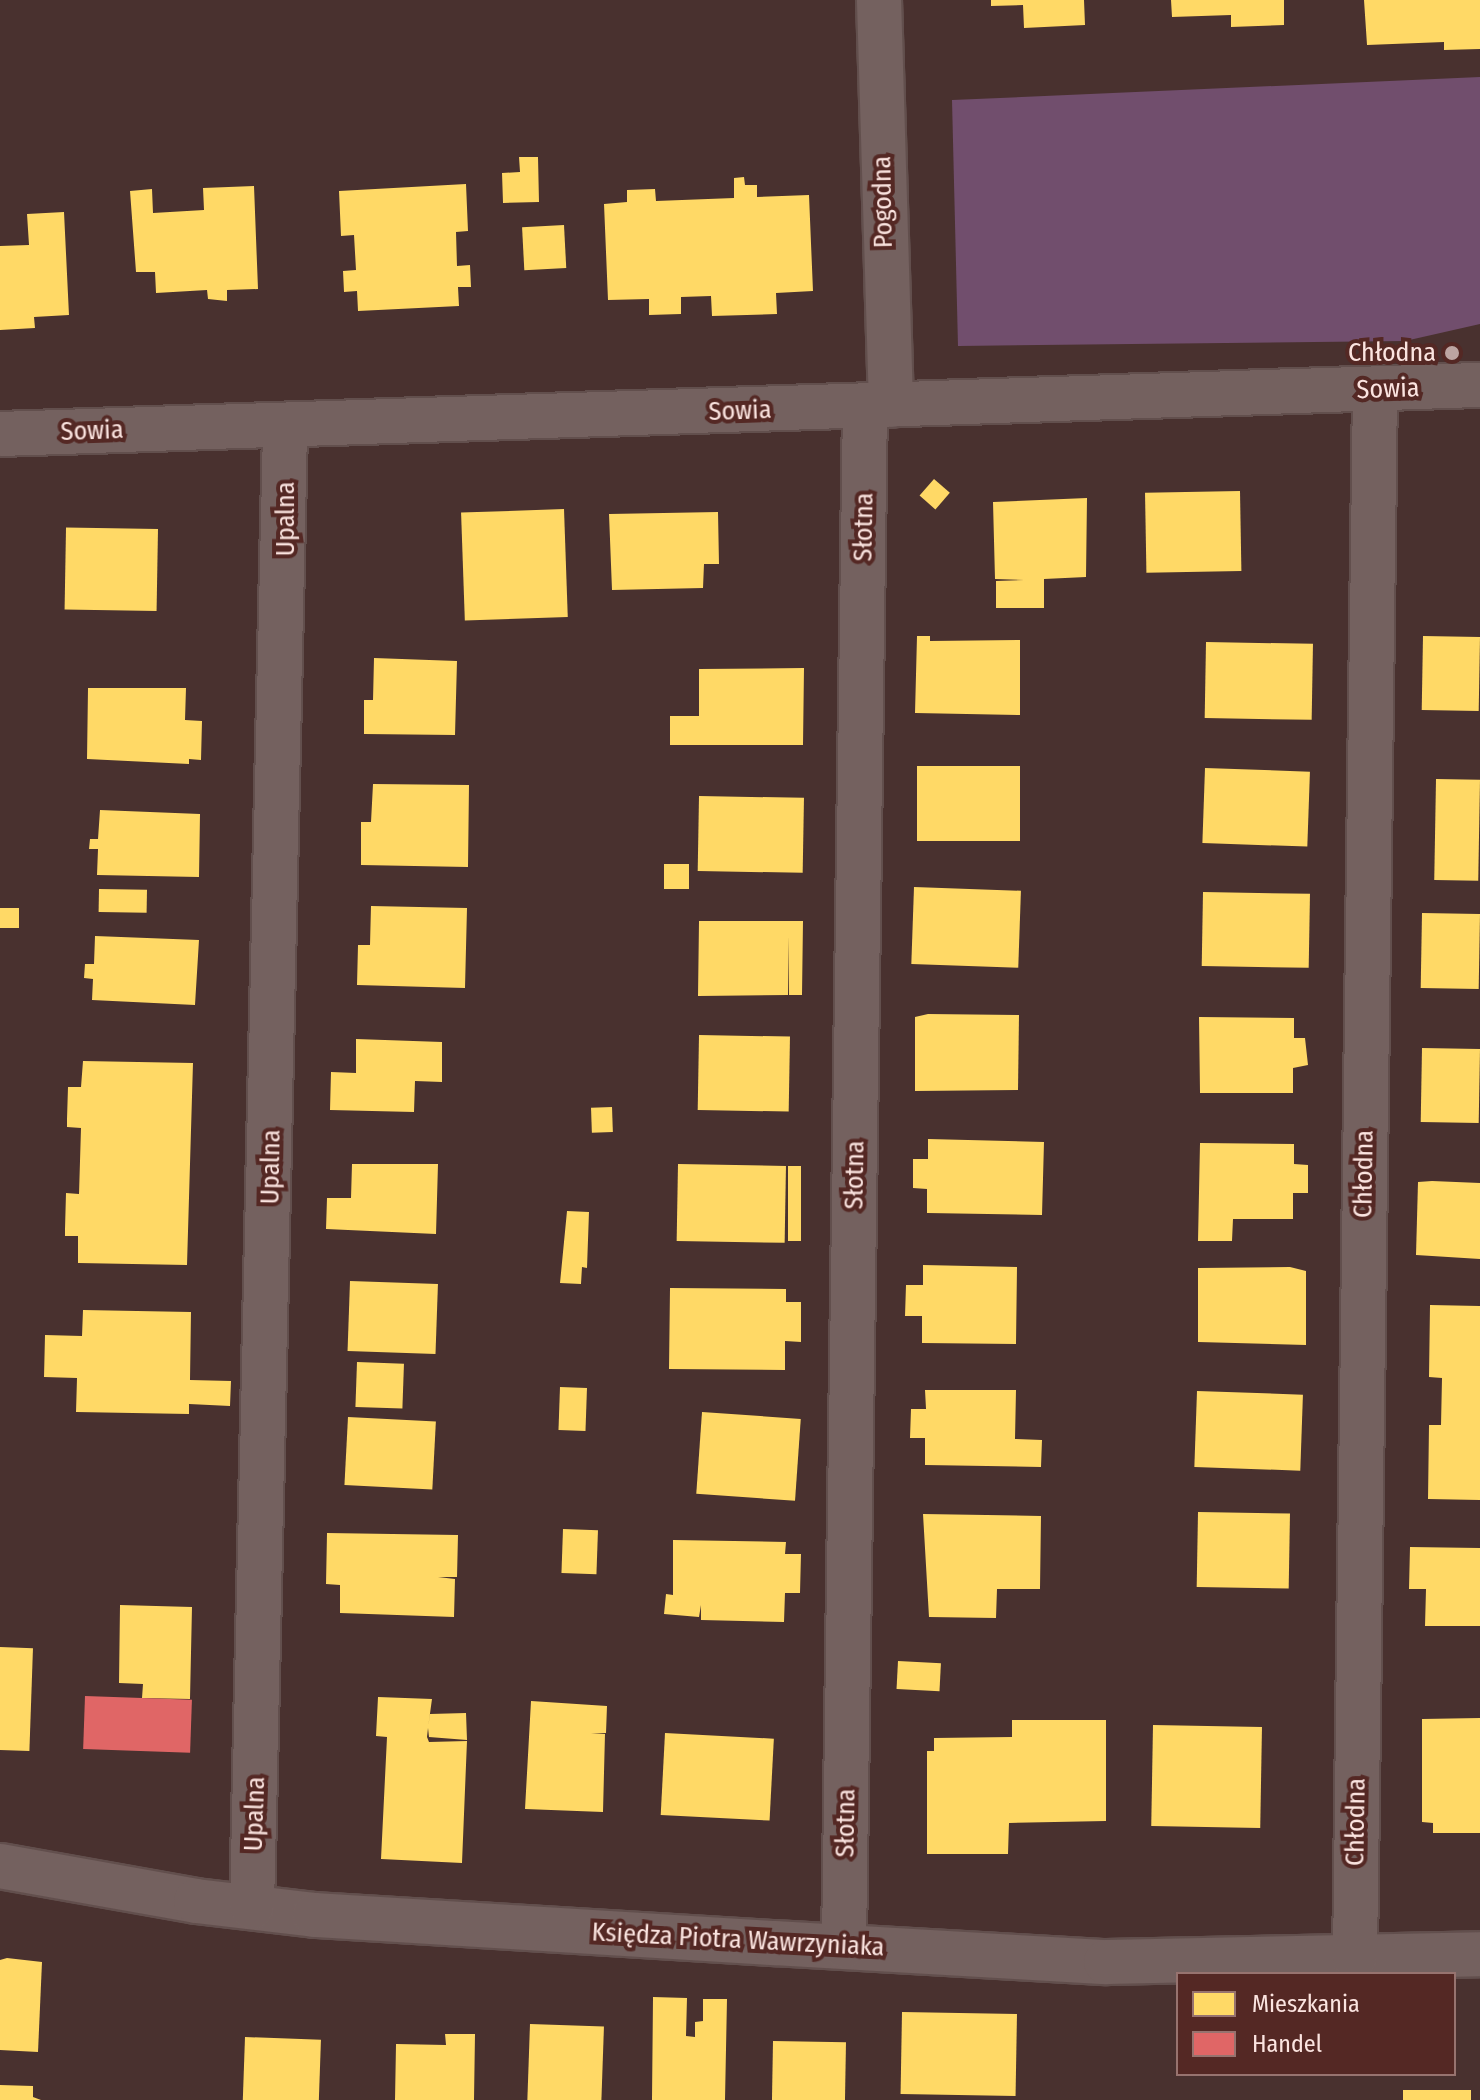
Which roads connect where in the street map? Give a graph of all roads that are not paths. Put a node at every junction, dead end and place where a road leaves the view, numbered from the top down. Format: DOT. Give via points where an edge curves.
graph roads {
  1 [pos="879,0"];
  2 [pos="1480,385"];
  3 [pos="1375,390"];
  4 [pos="878,405"];
  5 [pos="285,426"];
  6 [pos="0,434"];
  7 [pos="0,1866"];
  8 [pos="252,1907"];
  9 [pos="844,1946"];
  10 [pos="1480,1954"];
  11 [pos="1355,1958"];
  1 -- 4 [label="street, Pogodna"];
  2 -- 3 [label="street, Sowia"];
  3 -- 4 [label="street, Sowia"];
  3 -- 11 [label="street, Chłodna"];
  4 -- 5 [label="street, Sowia"];
  4 -- 9 [label="street, Słotna"];
  5 -- 6 [label="street, Sowia"];
  5 -- 8 [label="street, Upalna"];
  7 -- 8 [label="street, Księdza Piotra Wawrzyniaka"];
  8 -- 9 [label="street, Księdza Piotra Wawrzyniaka"];
  9 -- 11 [label="street, Księdza Piotra Wawrzyniaka" via="1106,1962"];
  10 -- 11 [label="street, Księdza Piotra Wawrzyniaka"];
}
